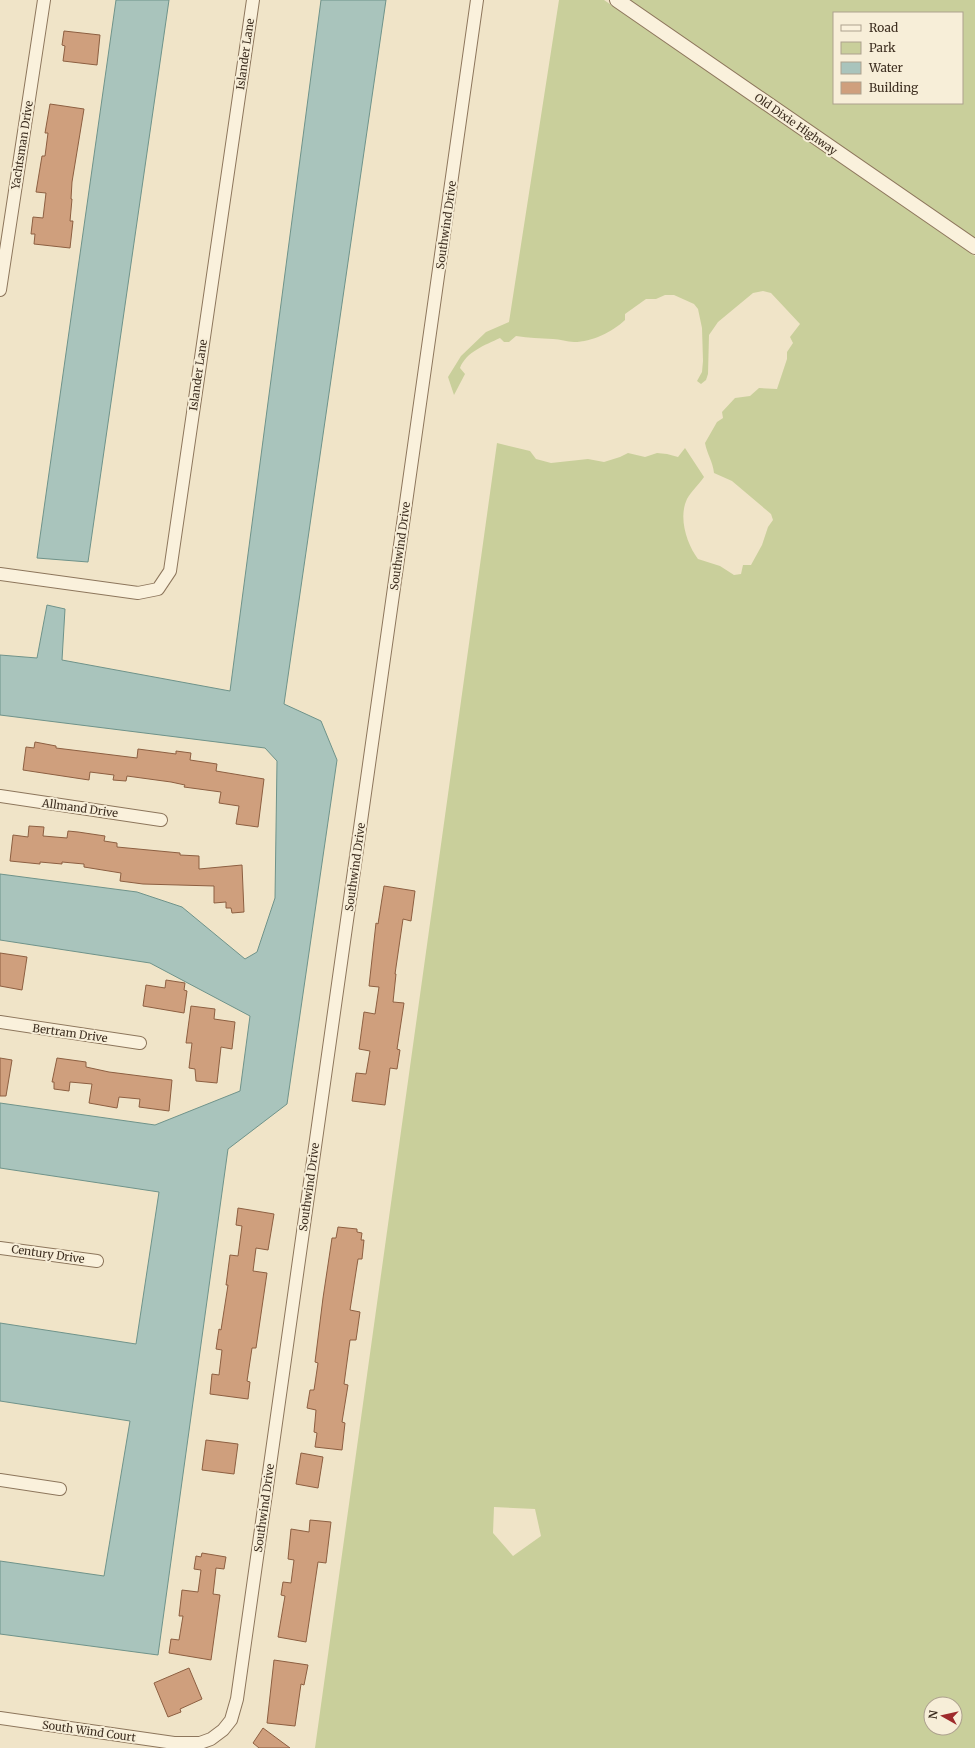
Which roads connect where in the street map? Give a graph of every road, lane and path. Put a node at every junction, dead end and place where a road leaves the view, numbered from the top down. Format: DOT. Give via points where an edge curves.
graph roads {
  1 [pos="44,0"];
  2 [pos="253,0"];
  3 [pos="477,0"];
  4 [pos="617,0"];
  5 [pos="975,248"];
  6 [pos="0,290"];
  7 [pos="0,574"];
  8 [pos="0,796"];
  9 [pos="161,820"];
  10 [pos="0,1022"];
  11 [pos="140,1043"];
  12 [pos="0,1248"];
  13 [pos="97,1261"];
  14 [pos="0,1480"];
  15 [pos="60,1489"];
  16 [pos="0,1718"];
  17 [pos="223,1730"];
  1 -- 6 [label="street, Yachtsman Drive"];
  2 -- 7 [label="street, Islander Lane" via="170,571 158,589 138,593"];
  3 -- 17 [label="street, Southwind Drive" via="237,1698 231,1720"];
  4 -- 5 [label="street, Old Dixie Highway"];
  8 -- 9 [label="street, Allmand Drive"];
  10 -- 11 [label="street, Bertram Drive"];
  12 -- 13 [label="street, Century Drive"];
  14 -- 15 [label="street"];
  16 -- 17 [label="street, South Wind Court" via="174,1743 200,1743"];
}
